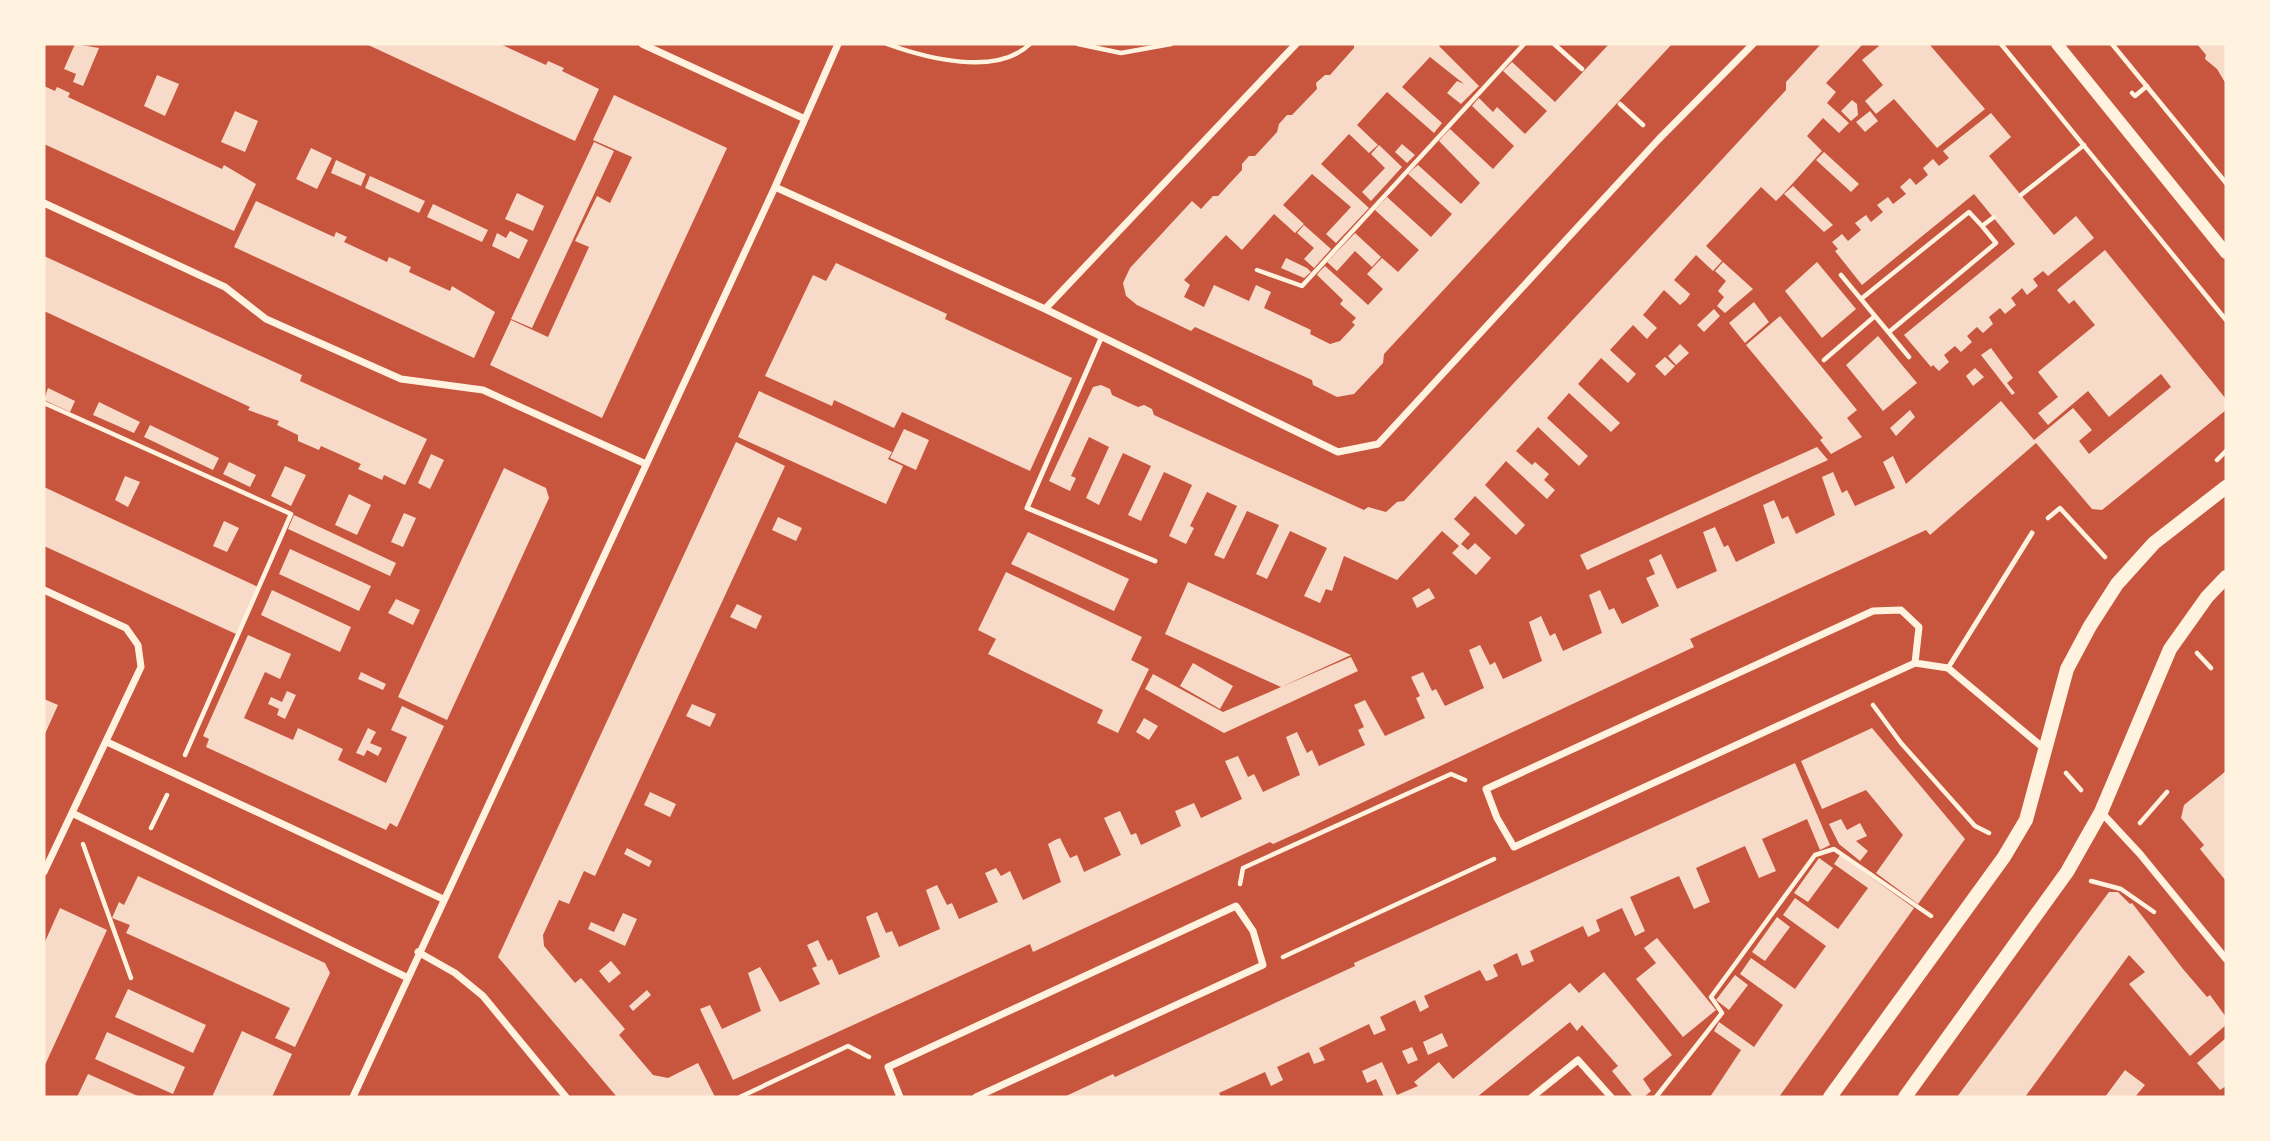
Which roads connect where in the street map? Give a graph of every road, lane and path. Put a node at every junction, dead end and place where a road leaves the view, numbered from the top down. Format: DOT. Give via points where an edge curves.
graph roads {
  1 [pos="642,44"];
  2 [pos="838,44"];
  3 [pos="887,44"];
  4 [pos="1030,44"];
  5 [pos="1078,44"];
  6 [pos="1171,44"];
  7 [pos="1296,44"];
  8 [pos="1524,44"];
  9 [pos="1554,44"];
  10 [pos="1753,44"];
  11 [pos="2001,44"];
  12 [pos="2057,44"];
  13 [pos="2112,44"];
  14 [pos="1582,69"];
  15 [pos="805,120"];
  16 [pos="2084,145"];
  17 [pos="2226,183"];
  18 [pos="775,187"];
  19 [pos="2021,195"];
  20 [pos="44,203"];
  21 [pos="1994,217"];
  22 [pos="1982,226"];
  23 [pos="2226,253"];
  24 [pos="1257,270"];
  25 [pos="1841,275"];
  26 [pos="1861,299"];
  27 [pos="1045,309"];
  28 [pos="1875,316"];
  29 [pos="2226,320"];
  30 [pos="1888,332"];
  31 [pos="1102,336"];
  32 [pos="1909,357"];
  33 [pos="1824,360"];
  34 [pos="44,403"];
  35 [pos="646,464"];
  36 [pos="2226,487"];
  37 [pos="2032,533"];
  38 [pos="2106,559"];
  39 [pos="1155,561"];
  40 [pos="2226,577"];
  41 [pos="44,590"];
  42 [pos="2196,651"];
  43 [pos="1915,663"];
  44 [pos="1948,668"];
  45 [pos="2211,668"];
  46 [pos="107,742"];
  47 [pos="2047,751"];
  48 [pos="176,775"];
  49 [pos="1486,789"];
  50 [pos="2101,812"];
  51 [pos="72,813"];
  52 [pos="1514,847"];
  53 [pos="142,848"];
  54 [pos="44,872"];
  55 [pos="443,899"];
  56 [pos="1912,903"];
  57 [pos="1236,906"];
  58 [pos="418,952"];
  59 [pos="2226,959"];
  60 [pos="1263,965"];
  61 [pos="406,977"];
  62 [pos="131,978"];
  63 [pos="888,1067"];
  64 [pos="353,1097"];
  65 [pos="566,1097"];
  66 [pos="740,1097"];
  67 [pos="900,1097"];
  68 [pos="976,1097"];
  69 [pos="1532,1097"];
  70 [pos="1611,1097"];
  71 [pos="1656,1097"];
  72 [pos="1830,1097"];
  73 [pos="1905,1097"];
  1 -- 15 [label="street"];
  2 -- 15 [label="street"];
  3 -- 4 [label="path" via="953,63 1001,58"];
  5 -- 6 [label="path" via="1121,53"];
  7 -- 27 [label="street"];
  8 -- 24 [label="path" via="1302,286"];
  9 -- 14 [label="path"];
  10 -- 31 [label="street" via="1658,140 1378,444 1338,452"];
  11 -- 16 [label="path"];
  12 -- 23 [label="street"];
  13 -- 17 [label="path"];
  15 -- 18 [label="street"];
  16 -- 19 [label="path"];
  16 -- 29 [label="path"];
  18 -- 27 [label="street"];
  18 -- 35 [label="street"];
  20 -- 35 [label="street" via="225,287 266,319 401,379 483,390"];
  21 -- 22 [label="path"];
  22 -- 26 [label="path" via="1969,212"];
  22 -- 30 [label="path" via="1996,243"];
  25 -- 26 [label="path"];
  26 -- 28 [label="path"];
  27 -- 31 [label="street"];
  28 -- 30 [label="path"];
  28 -- 33 [label="path"];
  30 -- 32 [label="path"];
  31 -- 39 [label="lane" via="1027,508"];
  34 -- 48 [label="path" via="291,514"];
  35 -- 55 [label="street"];
  36 -- 47 [label="main road" via="2154,543 2117,584 2067,668"];
  37 -- 38 [label="path" via="2060,508"];
  37 -- 44 [label="lane"];
  40 -- 50 [label="main road" via="2170,649"];
  41 -- 46 [label="street" via="126,628 138,645 141,667"];
  42 -- 45 [label="path"];
  43 -- 44 [label="street"];
  43 -- 49 [label="street" via="1919,627 1901,610 1873,611"];
  43 -- 52 [label="street"];
  44 -- 47 [label="street"];
  46 -- 48 [label="street"];
  46 -- 51 [label="street"];
  47 -- 50 [label="path"];
  47 -- 72 [label="main road" via="2026,820 2004,857"];
  48 -- 53 [label="path"];
  48 -- 55 [label="street"];
  49 -- 52 [label="street"];
  49 -- 57 [label="path" via="1451,774 1242,868"];
  50 -- 59 [label="street"];
  50 -- 73 [label="main road" via="2067,872"];
  51 -- 53 [label="street"];
  51 -- 54 [label="street"];
  51 -- 62 [label="path"];
  52 -- 60 [label="path"];
  53 -- 61 [label="street"];
  55 -- 58 [label="street"];
  56 -- 71 [label="path" via="1834,849 1815,855 1710,997 1722,1013"];
  57 -- 60 [label="street" via="1253,931"];
  57 -- 63 [label="street"];
  58 -- 61 [label="street"];
  58 -- 65 [label="street" via="455,972 483,996"];
  60 -- 68 [label="street"];
  61 -- 64 [label="street"];
  63 -- 66 [label="path" via="848,1046"];
  63 -- 67 [label="street"];
  69 -- 70 [label="street" via="1578,1059"];
}
